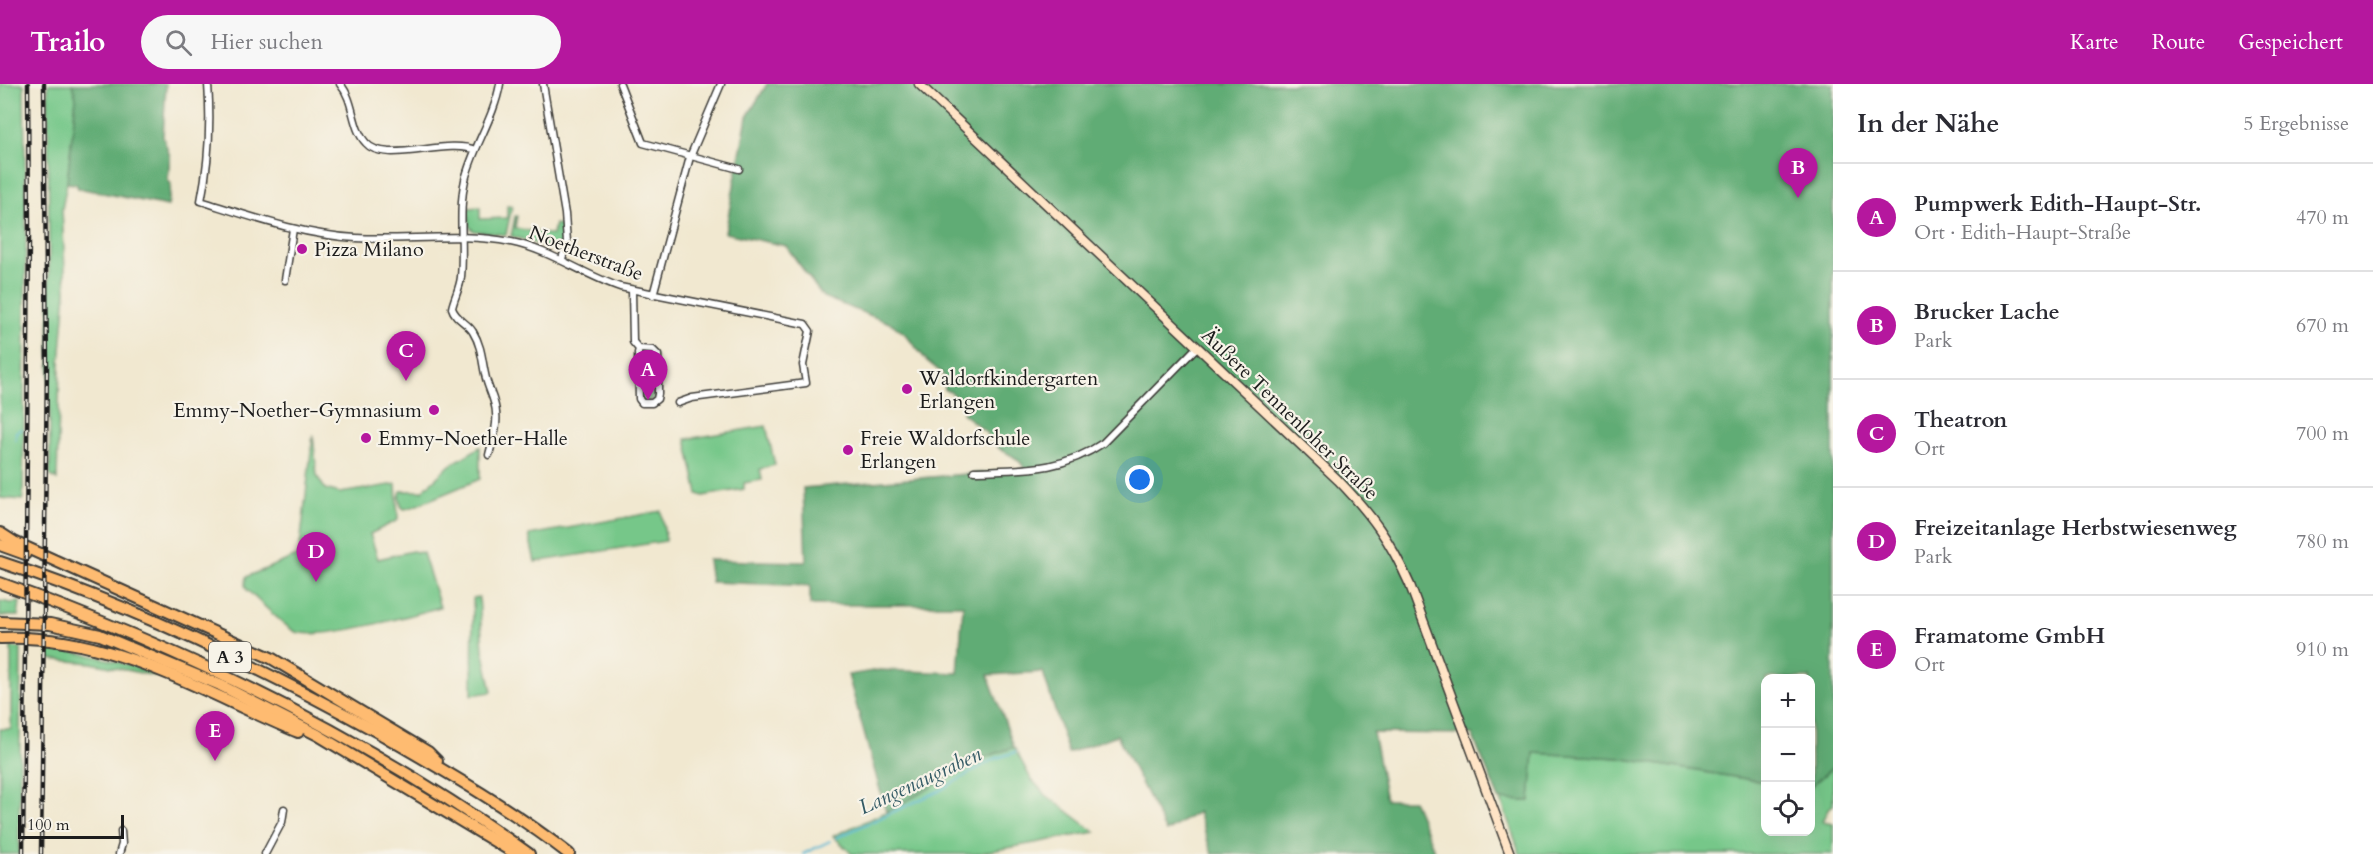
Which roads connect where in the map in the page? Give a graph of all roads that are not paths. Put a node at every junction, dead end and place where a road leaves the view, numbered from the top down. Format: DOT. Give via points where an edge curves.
graph roads {
  1 [pos="208,84"];
  2 [pos="340,84"];
  3 [pos="500,84"];
  4 [pos="543,84"];
  5 [pos="620,84"];
  6 [pos="721,84"];
  7 [pos="919,84"];
  8 [pos="475,150"];
  9 [pos="690,157"];
  10 [pos="739,169"];
  11 [pos="293,229"];
  12 [pos="462,237"];
  13 [pos="562,259"];
  14 [pos="285,280"];
  15 [pos="632,290"];
  16 [pos="653,295"];
  17 [pos="1197,347"];
  18 [pos="639,349"];
  19 [pos="678,403"];
  20 [pos="489,455"];
  21 [pos="974,471"];
  22 [pos="0,532"];
  23 [pos="0,545"];
  24 [pos="0,562"];
  25 [pos="86,574"];
  26 [pos="0,583"];
  27 [pos="0,622"];
  28 [pos="0,638"];
  29 [pos="364,762"];
  30 [pos="449,773"];
  31 [pos="285,809"];
  32 [pos="121,831"];
  33 [pos="119,854"];
  34 [pos="265,854"];
  35 [pos="516,854"];
  36 [pos="529,854"];
  37 [pos="568,854"];
  38 [pos="1510,854"];
  1 -- 11 [label="street, Noetherstraße" via="210,137 201,201"];
  2 -- 8 [label="street" via="350,100 361,137 374,150"];
  3 -- 8 [label="street"];
  4 -- 13 [label="street" via="565,214 567,242"];
  5 -- 9 [label="street" via="643,143"];
  6 -- 9 [label="street"];
  7 -- 17 [label="street, Äußere Tennenloher Straße"];
  8 -- 12 [label="street" via="464,190"];
  9 -- 10 [label="street"];
  9 -- 16 [label="street"];
  11 -- 12 [label="street, Noetherstraße" via="356,238"];
  11 -- 14 [label="street"];
  12 -- 13 [label="street, Noetherstraße" via="511,242"];
  12 -- 20 [label="street" via="461,281 452,311 475,336 496,408"];
  13 -- 15 [label="street, Noetherstraße" via="606,282"];
  15 -- 16 [label="street, Noetherstraße"];
  15 -- 18 [label="street" via="633,342"];
  16 -- 19 [label="street, Noetherstraße" via="805,324 810,331 803,365 806,383"];
  17 -- 21 [label="street" via="1091,451 1051,467"];
  17 -- 38 [label="street, Äußere Tennenloher Straße" via="1338,480 1385,535 1413,592"];
  18 -- 18 [label="street" via="639,399 652,403 658,394 658,355 653,350"];
  22 -- 25 [label="highway"];
  23 -- 25 [label="highway"];
  24 -- 30 [label="highway, A 3" via="103,601 271,676"];
  25 -- 30 [label="highway" via="271,658 428,752"];
  26 -- 36 [label="highway, A 3" via="136,634 311,719 388,761"];
  27 -- 29 [label="highway" via="50,624 127,645 220,685"];
  28 -- 29 [label="highway" via="75,643 132,658"];
  29 -- 35 [label="highway"];
  30 -- 37 [label="highway, A 3"];
  31 -- 34 [label="street"];
  32 -- 33 [label="street"];
}
